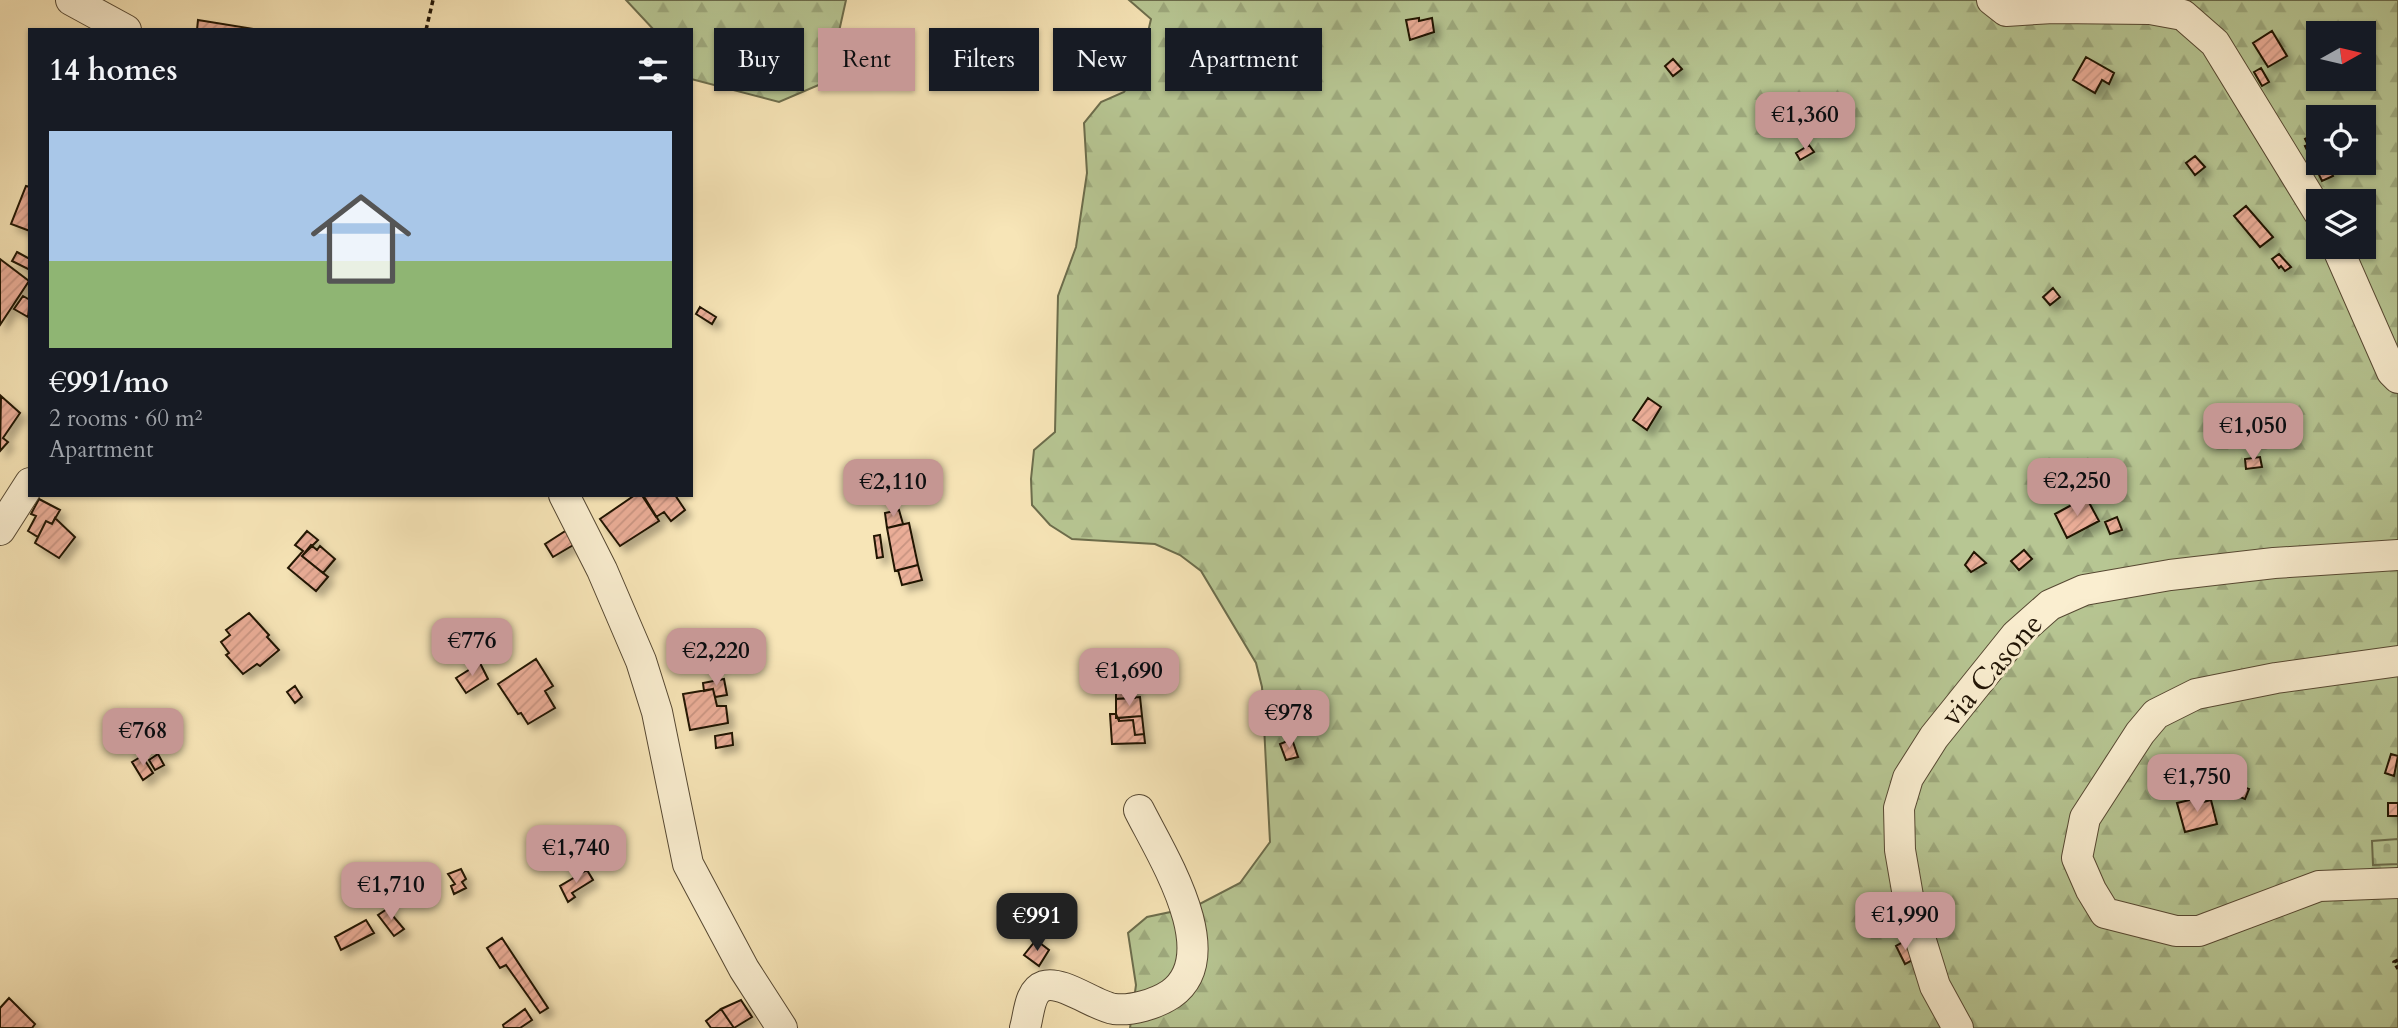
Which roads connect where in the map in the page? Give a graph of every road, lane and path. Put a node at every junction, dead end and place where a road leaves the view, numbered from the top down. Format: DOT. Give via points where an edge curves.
graph roads {
  1 [pos="71,0"];
  2 [pos="433,0"];
  3 [pos="1992,0"];
  4 [pos="122,28"];
  5 [pos="426,28"];
  6 [pos="2306,192"];
  7 [pos="2342,259"];
  8 [pos="2398,377"];
  9 [pos="28,486"];
  10 [pos="565,497"];
  11 [pos="0,530"];
  12 [pos="2391,554"];
  13 [pos="2398,661"];
  14 [pos="1139,810"];
  15 [pos="2398,883"];
  16 [pos="2398,960"];
  17 [pos="2398,969"];
  18 [pos="782,1028"];
  19 [pos="1025,1028"];
  20 [pos="1958,1028"];
  1 -- 4 [label="street"];
  2 -- 5 [label="path"];
  3 -- 6 [label="street" via="2006,11 2150,9 2183,15 2215,43"];
  7 -- 8 [label="street"];
  9 -- 11 [label="street"];
  10 -- 18 [label="street" via="641,661 657,712 688,864 712,914"];
  12 -- 20 [label="street, via Casone" via="2170,575 2084,590 2050,605 2015,635 1934,737 1908,778 1899,808 1909,902 1935,986"];
  13 -- 15 [label="street" via="2196,694 2156,714 2085,818 2077,858 2105,914 2176,931 2199,931 2319,886"];
  14 -- 19 [label="street" via="1192,928 1189,973 1165,998 1125,1009 1111,1009 1053,985 1042,987 1033,996"];
  16 -- 17 [label="path" via="2394,962"];
}
